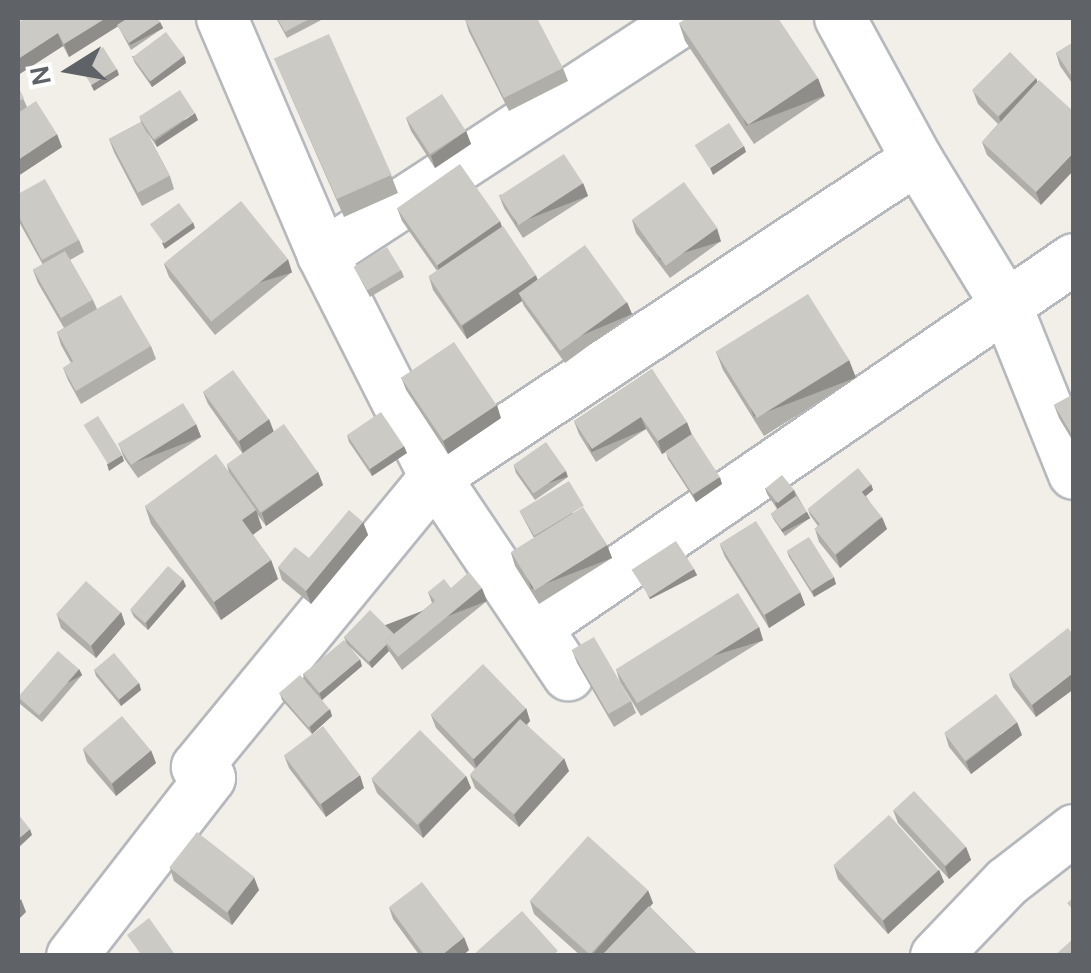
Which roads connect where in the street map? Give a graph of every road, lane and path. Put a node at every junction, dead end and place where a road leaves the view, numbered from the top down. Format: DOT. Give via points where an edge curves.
graph roads {
  1 [pos="222,18"];
  2 [pos="686,18"];
  3 [pos="840,18"];
  4 [pos="917,158"];
  5 [pos="323,255"];
  6 [pos="1074,258"];
  7 [pos="1006,305"];
  8 [pos="1074,474"];
  9 [pos="435,478"];
  10 [pos="537,627"];
  11 [pos="568,675"];
  12 [pos="1074,830"];
  13 [pos="72,956"];
  14 [pos="936,956"];
  1 -- 5 [label="street"];
  2 -- 5 [label="street"];
  3 -- 4 [label="street"];
  4 -- 7 [label="street"];
  4 -- 9 [label="street"];
  5 -- 9 [label="street"];
  6 -- 7 [label="street"];
  7 -- 8 [label="street"];
  7 -- 10 [label="street"];
  9 -- 10 [label="street"];
  9 -- 13 [label="street" via="197,767 210,778"];
  10 -- 11 [label="street"];
  12 -- 14 [label="street" via="1007,882"];
}
